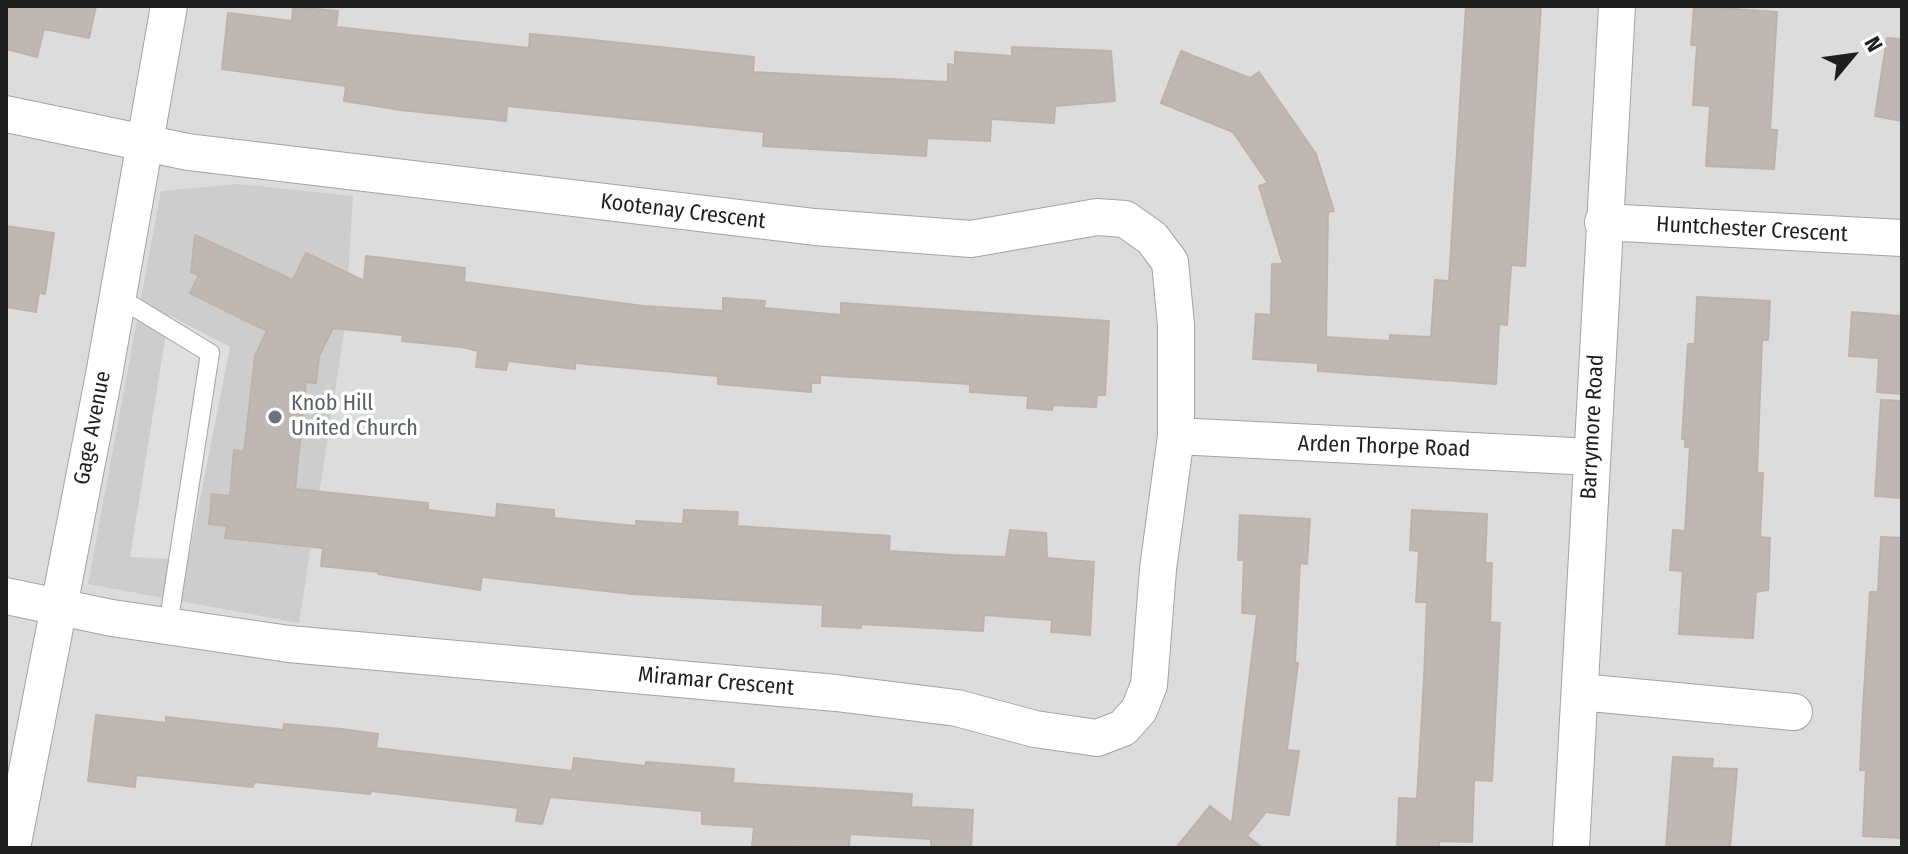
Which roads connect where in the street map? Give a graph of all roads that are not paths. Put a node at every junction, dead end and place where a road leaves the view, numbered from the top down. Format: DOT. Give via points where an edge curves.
graph roads {
  1 [pos="169,6"];
  2 [pos="1617,6"];
  3 [pos="6,114"];
  4 [pos="145,144"];
  5 [pos="1603,222"];
  6 [pos="1902,238"];
  7 [pos="118,297"];
  8 [pos="1176,436"];
  9 [pos="1592,457"];
  10 [pos="6,596"];
  11 [pos="58,607"];
  12 [pos="168,626"];
  13 [pos="1580,692"];
  14 [pos="1794,712"];
  15 [pos="12,848"];
  16 [pos="1571,848"];
  1 -- 4 [label="street, Gage Avenue"];
  2 -- 5 [label="street, Barrymore Road"];
  3 -- 4 [label="street, Kootenay Crescent"];
  4 -- 7 [label="street, Gage Avenue"];
  4 -- 8 [label="street, Kootenay Crescent" via="815,227 971,239 1097,217 1125,219 1152,238 1170,262"];
  5 -- 6 [label="street, Huntchester Crescent"];
  5 -- 9 [label="street, Barrymore Road"];
  7 -- 11 [label="street, Gage Avenue"];
  7 -- 12 [label="lane" via="210,353"];
  8 -- 9 [label="street, Arden Thorpe Road"];
  8 -- 12 [label="street, Miramar Crescent" via="1149,685 1139,710 1123,728 1097,738 1035,729 957,708 289,644"];
  9 -- 13 [label="street, Barrymore Road"];
  10 -- 11 [label="street, Miramar Crescent"];
  11 -- 12 [label="street, Miramar Crescent"];
  11 -- 15 [label="street, Gage Avenue"];
  13 -- 14 [label="street"];
  13 -- 16 [label="street, Barrymore Road"];
}
